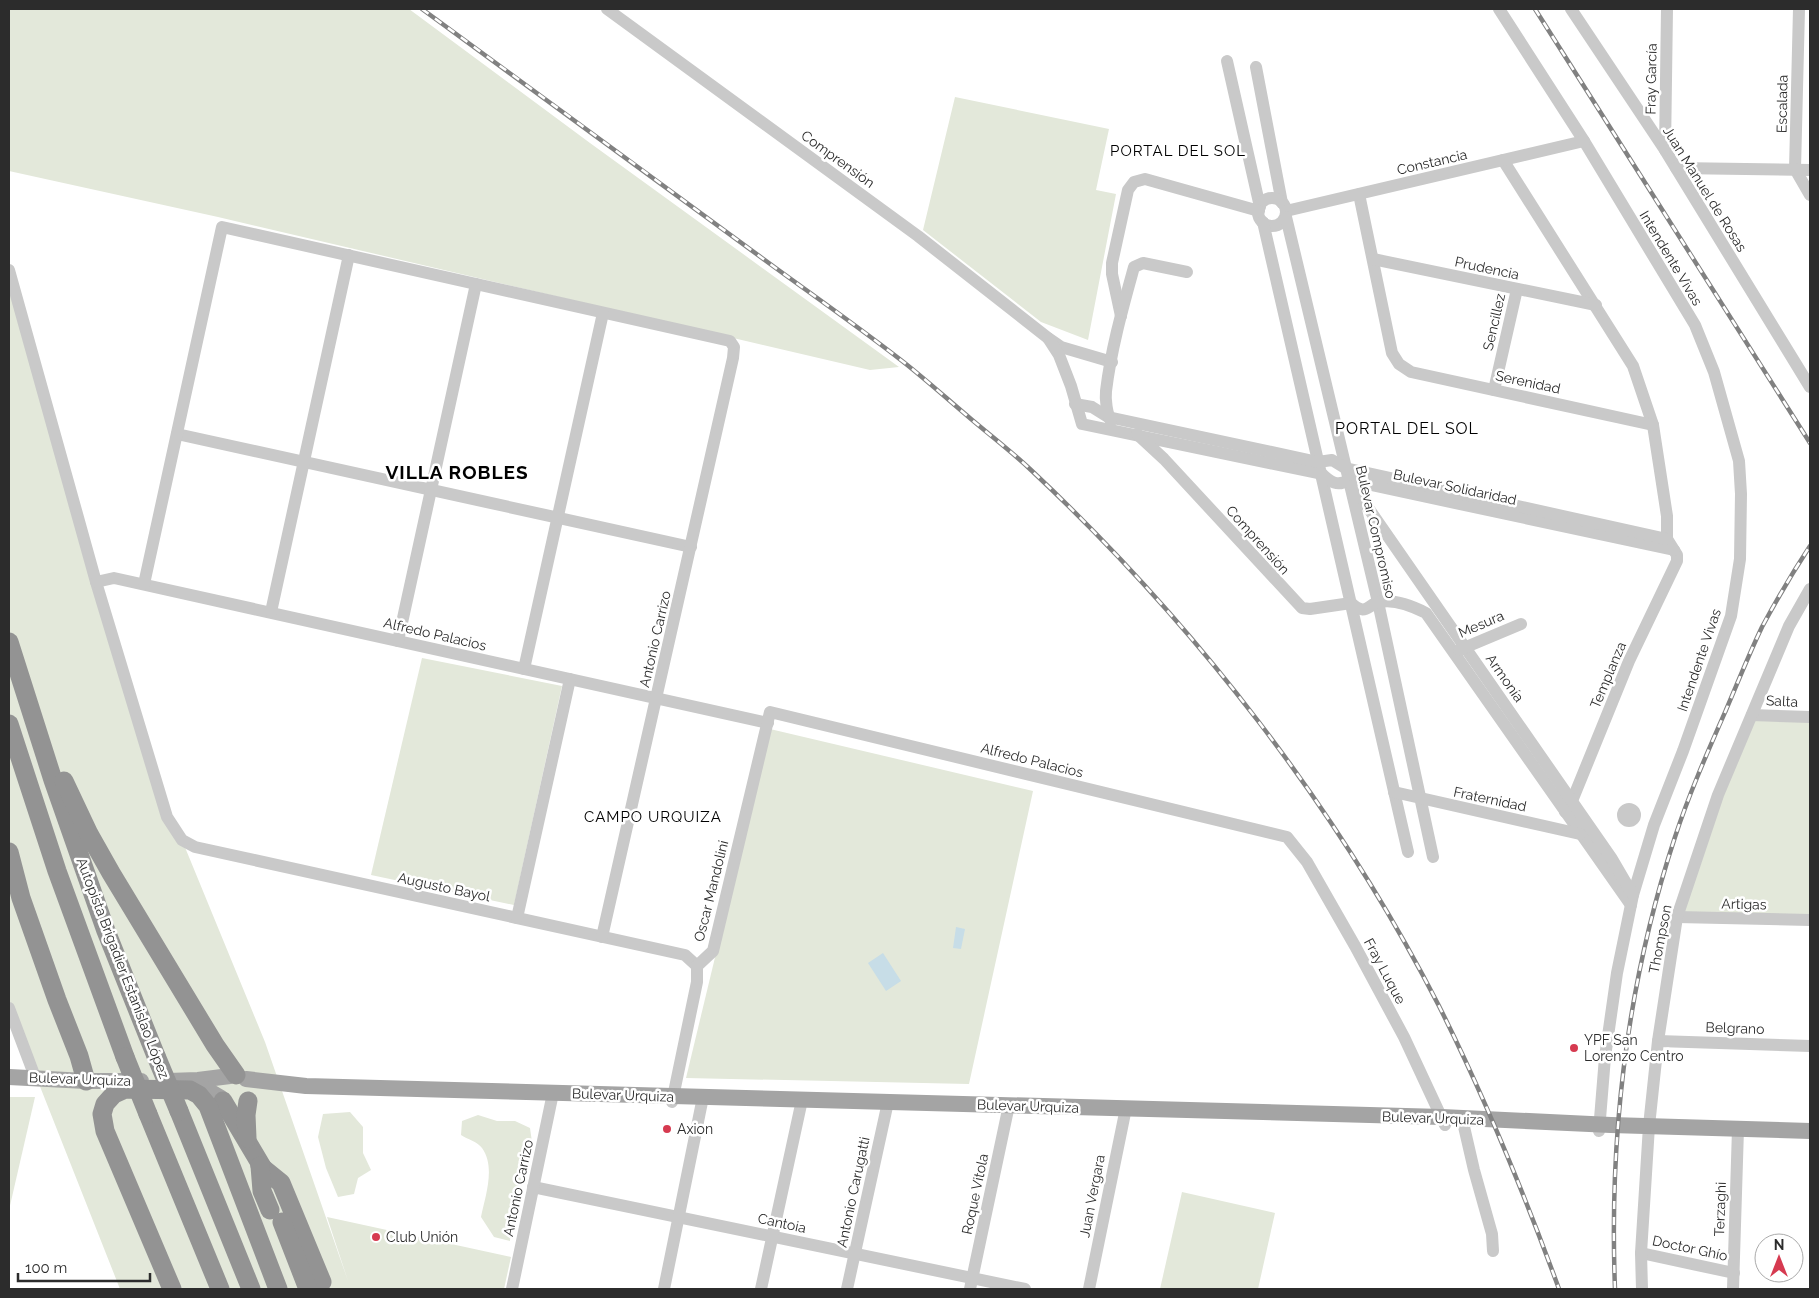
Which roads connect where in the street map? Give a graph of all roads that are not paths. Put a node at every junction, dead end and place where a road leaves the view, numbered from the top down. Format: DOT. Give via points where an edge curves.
graph roads {
  1 [pos="607,9"];
  2 [pos="1499,9"];
  3 [pos="1571,9"];
  4 [pos="1667,9"];
  5 [pos="1799,9"];
  6 [pos="1227,61"];
  7 [pos="1256,67"];
  8 [pos="1584,141"];
  9 [pos="1665,150"];
  10 [pos="1503,160"];
  11 [pos="1676,168"];
  12 [pos="1805,172"];
  13 [pos="1359,194"];
  14 [pos="1810,195"];
  15 [pos="1285,210"];
  16 [pos="1260,213"];
  17 [pos="349,255"];
  18 [pos="1372,259"];
  19 [pos="9,270"];
  20 [pos="1187,272"];
  21 [pos="476,284"];
  22 [pos="1517,289"];
  23 [pos="1596,305"];
  24 [pos="603,313"];
  25 [pos="1121,316"];
  26 [pos="1048,338"];
  27 [pos="1112,362"];
  28 [pos="1810,387"];
  29 [pos="1494,390"];
  30 [pos="1075,404"];
  31 [pos="1108,416"];
  32 [pos="1653,425"];
  33 [pos="1116,430"];
  34 [pos="177,434"];
  35 [pos="1137,434"];
  36 [pos="304,462"];
  37 [pos="1320,468"];
  38 [pos="1347,474"];
  39 [pos="431,490"];
  40 [pos="558,518"];
  41 [pos="1668,539"];
  42 [pos="691,547"];
  43 [pos="1674,550"];
  44 [pos="96,582"];
  45 [pos="144,584"];
  46 [pos="1810,588"];
  47 [pos="1378,602"];
  48 [pos="1351,603"];
  49 [pos="271,612"];
  50 [pos="1521,624"];
  51 [pos="398,640"];
  52 [pos="9,642"];
  53 [pos="1466,648"];
  54 [pos="1453,652"];
  55 [pos="524,669"];
  56 [pos="570,679"];
  57 [pos="657,698"];
  58 [pos="28,706"];
  59 [pos="1752,714"];
  60 [pos="1810,717"];
  61 [pos="769,718"];
  62 [pos="9,724"];
  63 [pos="1394,792"];
  64 [pos="1420,798"];
  65 [pos="1572,801"];
  66 [pos="1565,812"];
  67 [pos="1635,818"];
  68 [pos="1654,824"];
  69 [pos="1580,834"];
  70 [pos="1287,838"];
  71 [pos="9,852"];
  72 [pos="1408,852"];
  73 [pos="1433,857"];
  74 [pos="1632,900"];
  75 [pos="1677,917"];
  76 [pos="516,918"];
  77 [pos="1810,920"];
  78 [pos="602,937"];
  79 [pos="696,966"];
  80 [pos="9,1008"];
  81 [pos="1658,1041"];
  82 [pos="1810,1046"];
  83 [pos="9,1077"];
  84 [pos="35,1077"];
  85 [pos="237,1077"];
  86 [pos="86,1081"];
  87 [pos="182,1081"];
  88 [pos="552,1096"];
  89 [pos="673,1099"];
  90 [pos="222,1100"];
  91 [pos="249,1100"];
  92 [pos="703,1100"];
  93 [pos="801,1103"];
  94 [pos="887,1105"];
  95 [pos="1008,1109"];
  96 [pos="1125,1112"];
  97 [pos="1444,1121"];
  98 [pos="1463,1122"];
  99 [pos="1600,1128"];
  100 [pos="1649,1129"];
  101 [pos="1738,1131"];
  102 [pos="1810,1131"];
  103 [pos="1810,1136"];
  104 [pos="248,1144"];
  105 [pos="260,1166"];
  106 [pos="533,1187"];
  107 [pos="679,1217"];
  108 [pos="772,1236"];
  109 [pos="1493,1252"];
  110 [pos="1640,1253"];
  111 [pos="855,1254"];
  112 [pos="1734,1273"];
  113 [pos="315,1284"];
  114 [pos="971,1284"];
  115 [pos="172,1289"];
  116 [pos="220,1289"];
  117 [pos="250,1289"];
  118 [pos="278,1289"];
  119 [pos="512,1289"];
  120 [pos="664,1289"];
  121 [pos="761,1289"];
  122 [pos="847,1289"];
  123 [pos="1025,1289"];
  124 [pos="1089,1289"];
  125 [pos="1642,1289"];
  126 [pos="1733,1289"];
  1 -- 26 [label="street, Comprensión" via="918,236"];
  2 -- 8 [label="street, Intendente Vivas"];
  3 -- 9 [label="street, Juan Manuel de Rosas"];
  4 -- 9 [label="street, Fray García"];
  5 -- 12 [label="street, Escalada"];
  6 -- 16 [label="street"];
  7 -- 15 [label="street, Bulevar Compromiso"];
  8 -- 10 [label="street, Constancia"];
  8 -- 68 [label="street, Intendente Vivas" via="1695,325 1714,372 1739,461 1740,559 1731,616"];
  9 -- 11 [label="street, Juan Manuel de Rosas"];
  10 -- 13 [label="street, Constancia"];
  10 -- 23 [label="street"];
  11 -- 12 [label="street"];
  11 -- 28 [label="street, Juan Manuel de Rosas"];
  12 -- 14 [label="street"];
  13 -- 15 [label="street, Constancia"];
  13 -- 18 [label="street"];
  15 -- 16 [label="street" via="1270,199 1262,203"];
  15 -- 16 [label="street" via="1280,224 1276,226 1271,226"];
  15 -- 38 [label="street, Bulevar Compromiso"];
  16 -- 25 [label="street" via="1145,179 1134,182 1128,190 1112,264"];
  16 -- 37 [label="street"];
  17 -- 21 [label="street"];
  17 -- 34 [label="street" via="222,226"];
  17 -- 36 [label="street"];
  18 -- 22 [label="street, Prudencia"];
  18 -- 29 [label="street, Serenidad" via="1392,353 1399,364 1412,372"];
  19 -- 44 [label="street"];
  20 -- 25 [label="street" via="1143,264 1134,267"];
  21 -- 24 [label="street"];
  21 -- 39 [label="street"];
  22 -- 23 [label="street, Prudencia"];
  22 -- 29 [label="street, Sencillez"];
  23 -- 32 [label="street" via="1633,366"];
  24 -- 40 [label="street"];
  24 -- 42 [label="street, Antonio Carrizo" via="730,341 734,347"];
  25 -- 27 [label="street"];
  26 -- 27 [label="street, Comprensión" via="1061,347"];
  26 -- 30 [label="street, Comprensión" via="1059,355"];
  27 -- 31 [label="street" via="1106,393"];
  29 -- 32 [label="street, Serenidad"];
  30 -- 31 [label="street, Bulevar Solidaridad" via="1092,407"];
  30 -- 33 [label="street, Comprensión" via="1082,424"];
  31 -- 33 [label="street"];
  31 -- 37 [label="street, Bulevar Solidaridad"];
  32 -- 41 [label="street"];
  33 -- 35 [label="street, Bulevar Solidaridad"];
  34 -- 36 [label="street"];
  34 -- 45 [label="street"];
  35 -- 37 [label="street, Bulevar Solidaridad"];
  35 -- 48 [label="street, Comprensión" via="1302,608"];
  36 -- 39 [label="street"];
  36 -- 49 [label="street"];
  37 -- 38 [label="street, Bulevar Solidaridad" via="1332,460"];
  37 -- 38 [label="street, Bulevar Solidaridad" via="1329,481 1336,484 1343,483"];
  37 -- 48 [label="street"];
  38 -- 41 [label="street, Bulevar Solidaridad"];
  38 -- 43 [label="street, Bulevar Solidaridad"];
  38 -- 47 [label="street, Bulevar Compromiso"];
  38 -- 53 [label="street, Armonía"];
  39 -- 40 [label="street"];
  39 -- 51 [label="street"];
  40 -- 42 [label="street"];
  40 -- 55 [label="street"];
  41 -- 43 [label="street"];
  42 -- 57 [label="street, Antonio Carrizo"];
  43 -- 65 [label="street, Templanza" via="1677,561 1629,661"];
  44 -- 45 [label="street, Alfredo Palacios" via="114,578"];
  44 -- 76 [label="street, Augusto Bayol" via="167,817 182,840 195,847"];
  45 -- 49 [label="street, Alfredo Palacios"];
  46 -- 59 [label="street, Thompson" via="1789,626"];
  47 -- 48 [label="street, Comprensión" via="1366,609"];
  47 -- 54 [label="street, Armonía" via="1410,605 1426,613"];
  47 -- 64 [label="street, Bulevar Compromiso"];
  48 -- 63 [label="street"];
  49 -- 51 [label="street, Alfredo Palacios"];
  50 -- 53 [label="street, Mesura"];
  51 -- 55 [label="street, Alfredo Palacios"];
  52 -- 58 [label="highway, Autopista Brigadier Estanislao López"];
  53 -- 54 [label="street, Mesura"];
  53 -- 65 [label="street, Armonía"];
  54 -- 66 [label="street, Armonía"];
  55 -- 56 [label="street, Alfredo Palacios"];
  56 -- 57 [label="street, Alfredo Palacios"];
  56 -- 76 [label="street"];
  57 -- 61 [label="street, Alfredo Palacios"];
  57 -- 78 [label="street, Antonio Carrizo"];
  58 -- 85 [label="highway" via="111,873"];
  58 -- 117 [label="highway, Autopista Brigadier Estanislao López, bridge" via="106,931"];
  59 -- 60 [label="street, Salta"];
  59 -- 75 [label="street, Thompson" via="1718,794"];
  61 -- 70 [label="street, Alfredo Palacios"];
  61 -- 79 [label="street, Oscar Mandolini" via="713,951"];
  62 -- 116 [label="highway, Autopista Brigadier Estanislao López, bridge" via="57,871 125,1057"];
  63 -- 64 [label="street, Fraternidad"];
  63 -- 72 [label="street"];
  64 -- 69 [label="street, Fraternidad"];
  64 -- 73 [label="street, Bulevar Compromiso"];
  65 -- 66 [label="street, Templanza"];
  65 -- 74 [label="street, Armonía" via="1612,859"];
  66 -- 69 [label="street, Armonía"];
  67 -- 68 [label="street"];
  68 -- 74 [label="street, Intendente Vivas"];
  69 -- 74 [label="street, Armonía"];
  70 -- 97 [label="street, Fray Luque" via="1307,862 1355,946"];
  71 -- 86 [label="highway" via="21,898"];
  74 -- 99 [label="street, Intendente Vivas" via="1615,983"];
  75 -- 77 [label="street, Artigas"];
  75 -- 81 [label="street, Thompson"];
  76 -- 78 [label="street, Augusto Bayol"];
  78 -- 79 [label="street, Augusto Bayol" via="685,955"];
  79 -- 89 [label="street" via="697,982"];
  80 -- 84 [label="street"];
  81 -- 82 [label="street, Belgrano"];
  81 -- 100 [label="street, Thompson"];
  83 -- 84 [label="main road, Bulevar Urquiza"];
  84 -- 86 [label="main road, Bulevar Urquiza"];
  85 -- 87 [label="main road, Bulevar Urquiza"];
  85 -- 88 [label="main road, Bulevar Urquiza" via="306,1086"];
  85 -- 90 [label="main road" via="226,1079 220,1088"];
  85 -- 91 [label="main road" via="251,1088"];
  86 -- 87 [label="main road, Bulevar Urquiza"];
  87 -- 90 [label="main road, Bulevar Urquiza" via="209,1091"];
  88 -- 89 [label="main road, Bulevar Urquiza"];
  88 -- 91 [label="main road, Bulevar Urquiza" via="276,1090"];
  88 -- 106 [label="street, Antonio Carrizo"];
  89 -- 92 [label="main road, Bulevar Urquiza"];
  90 -- 91 [label="main road" via="236,1107"];
  90 -- 104 [label="highway"];
  91 -- 104 [label="highway"];
  92 -- 93 [label="main road, Bulevar Urquiza"];
  92 -- 107 [label="street"];
  93 -- 94 [label="main road, Bulevar Urquiza"];
  93 -- 108 [label="street"];
  94 -- 95 [label="main road, Bulevar Urquiza"];
  94 -- 111 [label="street, Antonio Carugatti"];
  95 -- 96 [label="main road, Bulevar Urquiza"];
  95 -- 114 [label="street, Roque Vitola"];
  96 -- 97 [label="main road, Bulevar Urquiza"];
  96 -- 124 [label="street, Juan Vergara"];
  97 -- 98 [label="main road, Bulevar Urquiza"];
  98 -- 99 [label="main road, Bulevar Urquiza"];
  98 -- 109 [label="street" via="1492,1234"];
  99 -- 100 [label="main road, Bulevar Urquiza"];
  100 -- 101 [label="main road, Bulevar Urquiza"];
  100 -- 110 [label="street, Thompson"];
  101 -- 102 [label="main road, Bulevar Urquiza"];
  101 -- 103 [label="main road, Bulevar Urquiza"];
  101 -- 112 [label="street, Terzaghi"];
  104 -- 105 [label="highway"];
  105 -- 113 [label="highway" via="275,1187 279,1215"];
  105 -- 113 [label="highway" via="281,1183"];
  106 -- 107 [label="street, Cantoia"];
  106 -- 119 [label="street, Antonio Carrizo"];
  107 -- 108 [label="street, Cantoia"];
  107 -- 120 [label="street"];
  108 -- 111 [label="street, Cantoia"];
  108 -- 121 [label="street"];
  110 -- 112 [label="street, Doctor Ghío"];
  110 -- 125 [label="street, Thompson"];
  111 -- 114 [label="street, Cantoia"];
  111 -- 122 [label="street, Antonio Carugatti"];
  112 -- 126 [label="street, Terzaghi"];
  114 -- 123 [label="street, Cantoia"];
  115 -- 118 [label="highway" via="105,1131 102,1114 105,1104 114,1094 125,1089 190,1090 208,1106"];
}
